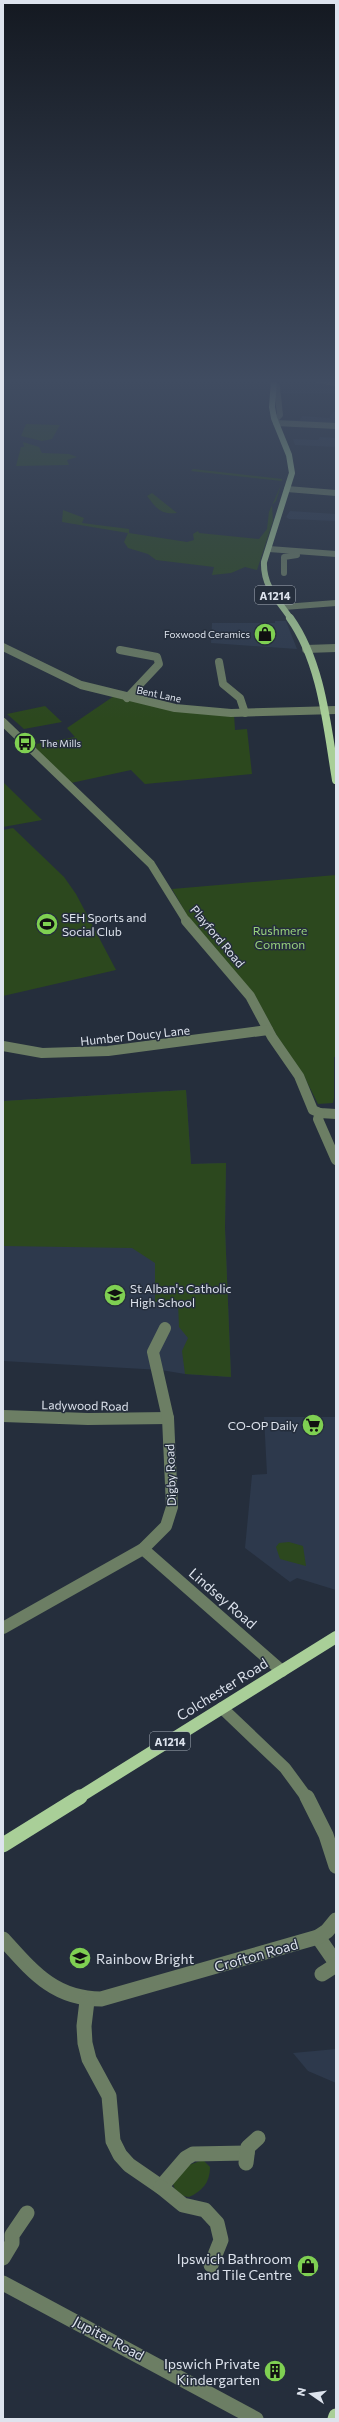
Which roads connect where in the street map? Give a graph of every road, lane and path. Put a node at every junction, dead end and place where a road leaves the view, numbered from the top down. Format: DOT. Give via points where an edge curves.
graph roads {
  1 [pos="286,493"];
  2 [pos="269,549"];
  3 [pos="300,551"];
  4 [pos="336,554"];
  5 [pos="284,573"];
  6 [pos="336,603"];
  7 [pos="284,607"];
  8 [pos="3,647"];
  9 [pos="336,648"];
  10 [pos="306,649"];
  11 [pos="120,650"];
  12 [pos="219,662"];
  13 [pos="127,698"];
  14 [pos="296,707"];
  15 [pos="322,710"];
  16 [pos="336,710"];
  17 [pos="269,712"];
  18 [pos="245,713"];
  19 [pos="4,724"];
  20 [pos="336,780"];
  21 [pos="268,1030"];
  22 [pos="3,1046"];
  23 [pos="320,1113"];
  24 [pos="336,1114"];
  25 [pos="336,1160"];
  26 [pos="164,1328"];
  27 [pos="3,1416"];
  28 [pos="168,1418"];
  29 [pos="144,1549"];
  30 [pos="3,1628"];
  31 [pos="336,1637"];
  32 [pos="282,1671"];
  33 [pos="222,1708"];
  34 [pos="3,1845"];
  35 [pos="336,1866"];
  36 [pos="336,1920"];
  37 [pos="318,1937"];
  38 [pos="3,1939"];
  39 [pos="336,1964"];
  40 [pos="322,1974"];
  41 [pos="87,2001"];
  42 [pos="258,2138"];
  43 [pos="161,2187"];
  44 [pos="27,2213"];
  45 [pos="3,2258"];
  46 [pos="211,2265"];
  47 [pos="3,2283"];
  48 [pos="336,2416"];
  49 [pos="256,2419"];
  50 [pos="334,2419"];
  1 -- 2 [label="main road, A1214"];
  2 -- 3 [label="street"];
  2 -- 7 [label="main road, A1214" via="263,570 264,576 269,588"];
  3 -- 4 [label="street"];
  3 -- 5 [label="street" via="299,555 284,557"];
  6 -- 7 [label="street"];
  7 -- 10 [label="main road, A1214"];
  8 -- 13 [label="street, Bent Lane" via="73,682"];
  9 -- 10 [label="street"];
  10 -- 15 [label="main road, A1214"];
  11 -- 13 [label="street" via="157,657 159,664"];
  12 -- 18 [label="street" via="220,680 226,689 240,698"];
  13 -- 18 [label="street, Bent Lane" via="192,711"];
  14 -- 17 [label="street" via="267,707"];
  15 -- 16 [label="street, Bent Lane"];
  15 -- 17 [label="street, Bent Lane"];
  15 -- 20 [label="main road, A1214"];
  17 -- 18 [label="street, Bent Lane"];
  19 -- 21 [label="street, Playford Road" via="151,864 186,922 250,996"];
  21 -- 22 [label="street, Humber Doucy Lane" via="108,1051 42,1053"];
  21 -- 23 [label="street, Playford Road" via="299,1076 313,1110"];
  23 -- 24 [label="street"];
  23 -- 25 [label="street, Playford Road" via="318,1119"];
  26 -- 28 [label="street, Digby Road" via="153,1352"];
  27 -- 28 [label="street, Ladywood Road"];
  28 -- 29 [label="street, Digby Road" via="172,1507 170,1520 163,1532"];
  29 -- 30 [label="street, Digby Road"];
  29 -- 32 [label="street, Lindsey Road"];
  31 -- 32 [label="main road, Colchester Road / A1214"];
  32 -- 33 [label="main road, Colchester Road / A1214"];
  33 -- 34 [label="main road, Colchester Road / A1214"];
  33 -- 35 [label="street" via="275,1756 296,1781 321,1822"];
  36 -- 37 [label="street, Crofton Road" via="328,1931"];
  37 -- 39 [label="street"];
  37 -- 41 [label="street, Crofton Road"];
  38 -- 41 [label="street, Crofton Road" via="46,1985"];
  39 -- 40 [label="street"];
  41 -- 43 [label="street" via="84,2019 85,2044 93,2066 106,2088 110,2106 111,2135 115,2148 128,2164"];
  42 -- 43 [label="street" via="248,2147 246,2158 193,2154 186,2158"];
  43 -- 46 [label="street" via="183,2206 205,2210 217,2223 220,2240"];
  44 -- 45 [label="street" via="12,2235 12,2243"];
  47 -- 49 [label="street, Jupiter Road"];
  48 -- 50 [label="main road"];
}
